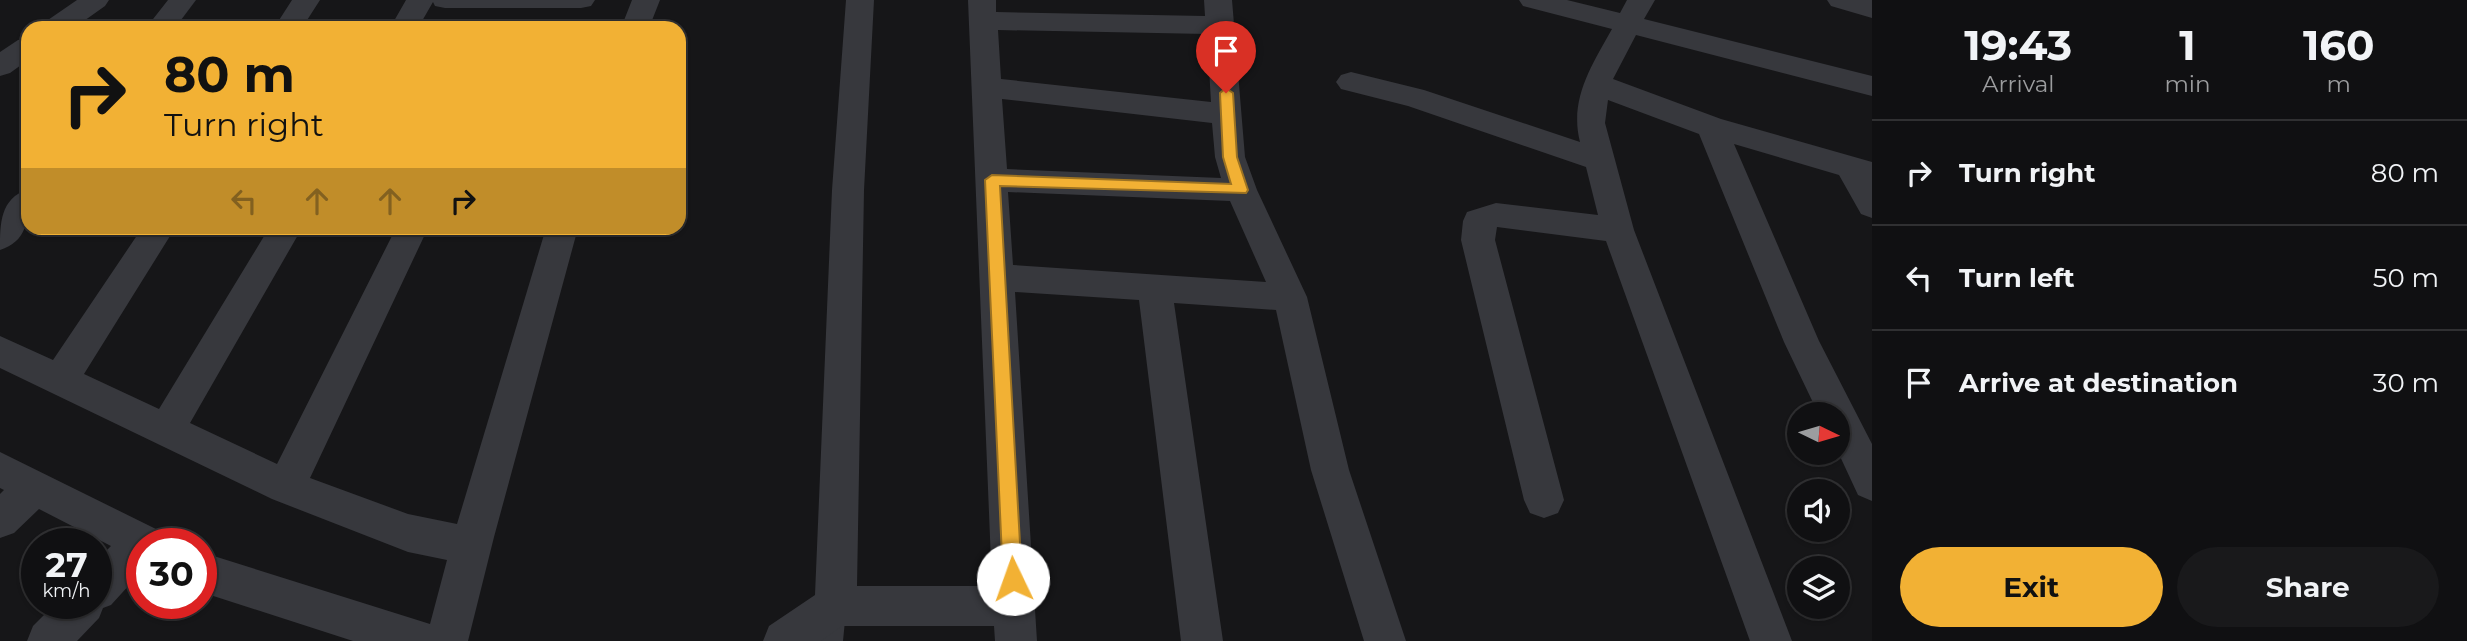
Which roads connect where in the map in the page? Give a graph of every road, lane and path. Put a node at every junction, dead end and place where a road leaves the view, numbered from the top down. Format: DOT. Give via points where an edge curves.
graph roads {
  1 [pos="95,0"];
  2 [pos="182,0"];
  3 [pos="306,0"];
  4 [pos="420,0"];
  5 [pos="445,0"];
  6 [pos="581,0"];
  7 [pos="646,0"];
  8 [pos="860,0"];
  9 [pos="1534,0"];
  10 [pos="1841,0"];
  11 [pos="522,1"];
  12 [pos="1872,9"];
  13 [pos="983,11"];
  14 [pos="1634,12"];
  15 [pos="1220,13"];
  16 [pos="65,21"];
  17 [pos="166,21"];
  18 [pos="292,21"];
  19 [pos="408,21"];
  20 [pos="512,21"];
  21 [pos="638,21"];
  22 [pos="21,52"];
  23 [pos="0,66"];
  24 [pos="1351,82"];
  25 [pos="1596,85"];
  26 [pos="1872,86"];
  27 [pos="987,87"];
  28 [pos="1228,114"];
  29 [pos="1711,127"];
  30 [pos="1600,160"];
  31 [pos="1861,170"];
  32 [pos="992,180"];
  33 [pos="1241,190"];
  34 [pos="1872,206"];
  35 [pos="21,210"];
  36 [pos="1618,230"];
  37 [pos="154,235"];
  38 [pos="282,235"];
  39 [pos="409,235"];
  40 [pos="560,235"];
  41 [pos="0,237"];
  42 [pos="997,277"];
  43 [pos="1155,288"];
  44 [pos="1290,297"];
  45 [pos="0,351"];
  46 [pos="60,380"];
  47 [pos="166,430"];
  48 [pos="0,469"];
  49 [pos="1872,484"];
  50 [pos="35,487"];
  51 [pos="286,487"];
  52 [pos="1544,500"];
  53 [pos="0,520"];
  54 [pos="126,534"];
  55 [pos="469,546"];
  56 [pos="126,561"];
  57 [pos="112,574"];
  58 [pos="217,577"];
  59 [pos="69,619"];
  60 [pos="834,624"];
  61 [pos="1015,624"];
  62 [pos="48,641"];
  63 [pos="419,641"];
  64 [pos="447,641"];
  65 [pos="784,641"];
  66 [pos="1202,641"];
  67 [pos="1385,641"];
  68 [pos="1772,641"];
  1 -- 16 [label="street"];
  2 -- 17 [label="street"];
  3 -- 18 [label="street"];
  4 -- 19 [label="street"];
  5 -- 11 [label="street"];
  6 -- 11 [label="street"];
  7 -- 21 [label="street"];
  8 -- 60 [label="street" via="848,190"];
  9 -- 14 [label="street"];
  10 -- 12 [label="street"];
  11 -- 20 [label="street"];
  13 -- 15 [label="street"];
  13 -- 27 [label="street"];
  14 -- 25 [label="street"];
  14 -- 26 [label="street"];
  15 -- 28 [label="street"];
  22 -- 23 [label="street"];
  24 -- 30 [label="street" via="1414,97"];
  25 -- 29 [label="street"];
  25 -- 30 [label="street" via="1590,123"];
  27 -- 28 [label="street"];
  27 -- 32 [label="street"];
  28 -- 33 [label="street" via="1230,157"];
  29 -- 31 [label="street"];
  29 -- 49 [label="street" via="1802,342"];
  30 -- 36 [label="street"];
  31 -- 34 [label="street"];
  32 -- 33 [label="street"];
  32 -- 42 [label="street"];
  33 -- 44 [label="street"];
  35 -- 41 [label="street"];
  36 -- 52 [label="street" via="1496,215 1479,221 1478,240"];
  36 -- 68 [label="street"];
  37 -- 46 [label="street"];
  38 -- 47 [label="street"];
  39 -- 51 [label="street"];
  40 -- 55 [label="street"];
  42 -- 43 [label="street"];
  42 -- 61 [label="street"];
  43 -- 44 [label="street"];
  43 -- 66 [label="street"];
  44 -- 67 [label="street" via="1330,470"];
  45 -- 46 [label="street"];
  46 -- 47 [label="street"];
  47 -- 51 [label="street"];
  48 -- 50 [label="street"];
  50 -- 53 [label="street"];
  50 -- 54 [label="street"];
  51 -- 55 [label="street" via="408,533"];
  55 -- 64 [label="street"];
  56 -- 57 [label="street"];
  58 -- 63 [label="street"];
  59 -- 62 [label="street"];
  60 -- 61 [label="street"];
  60 -- 65 [label="street"];
}
